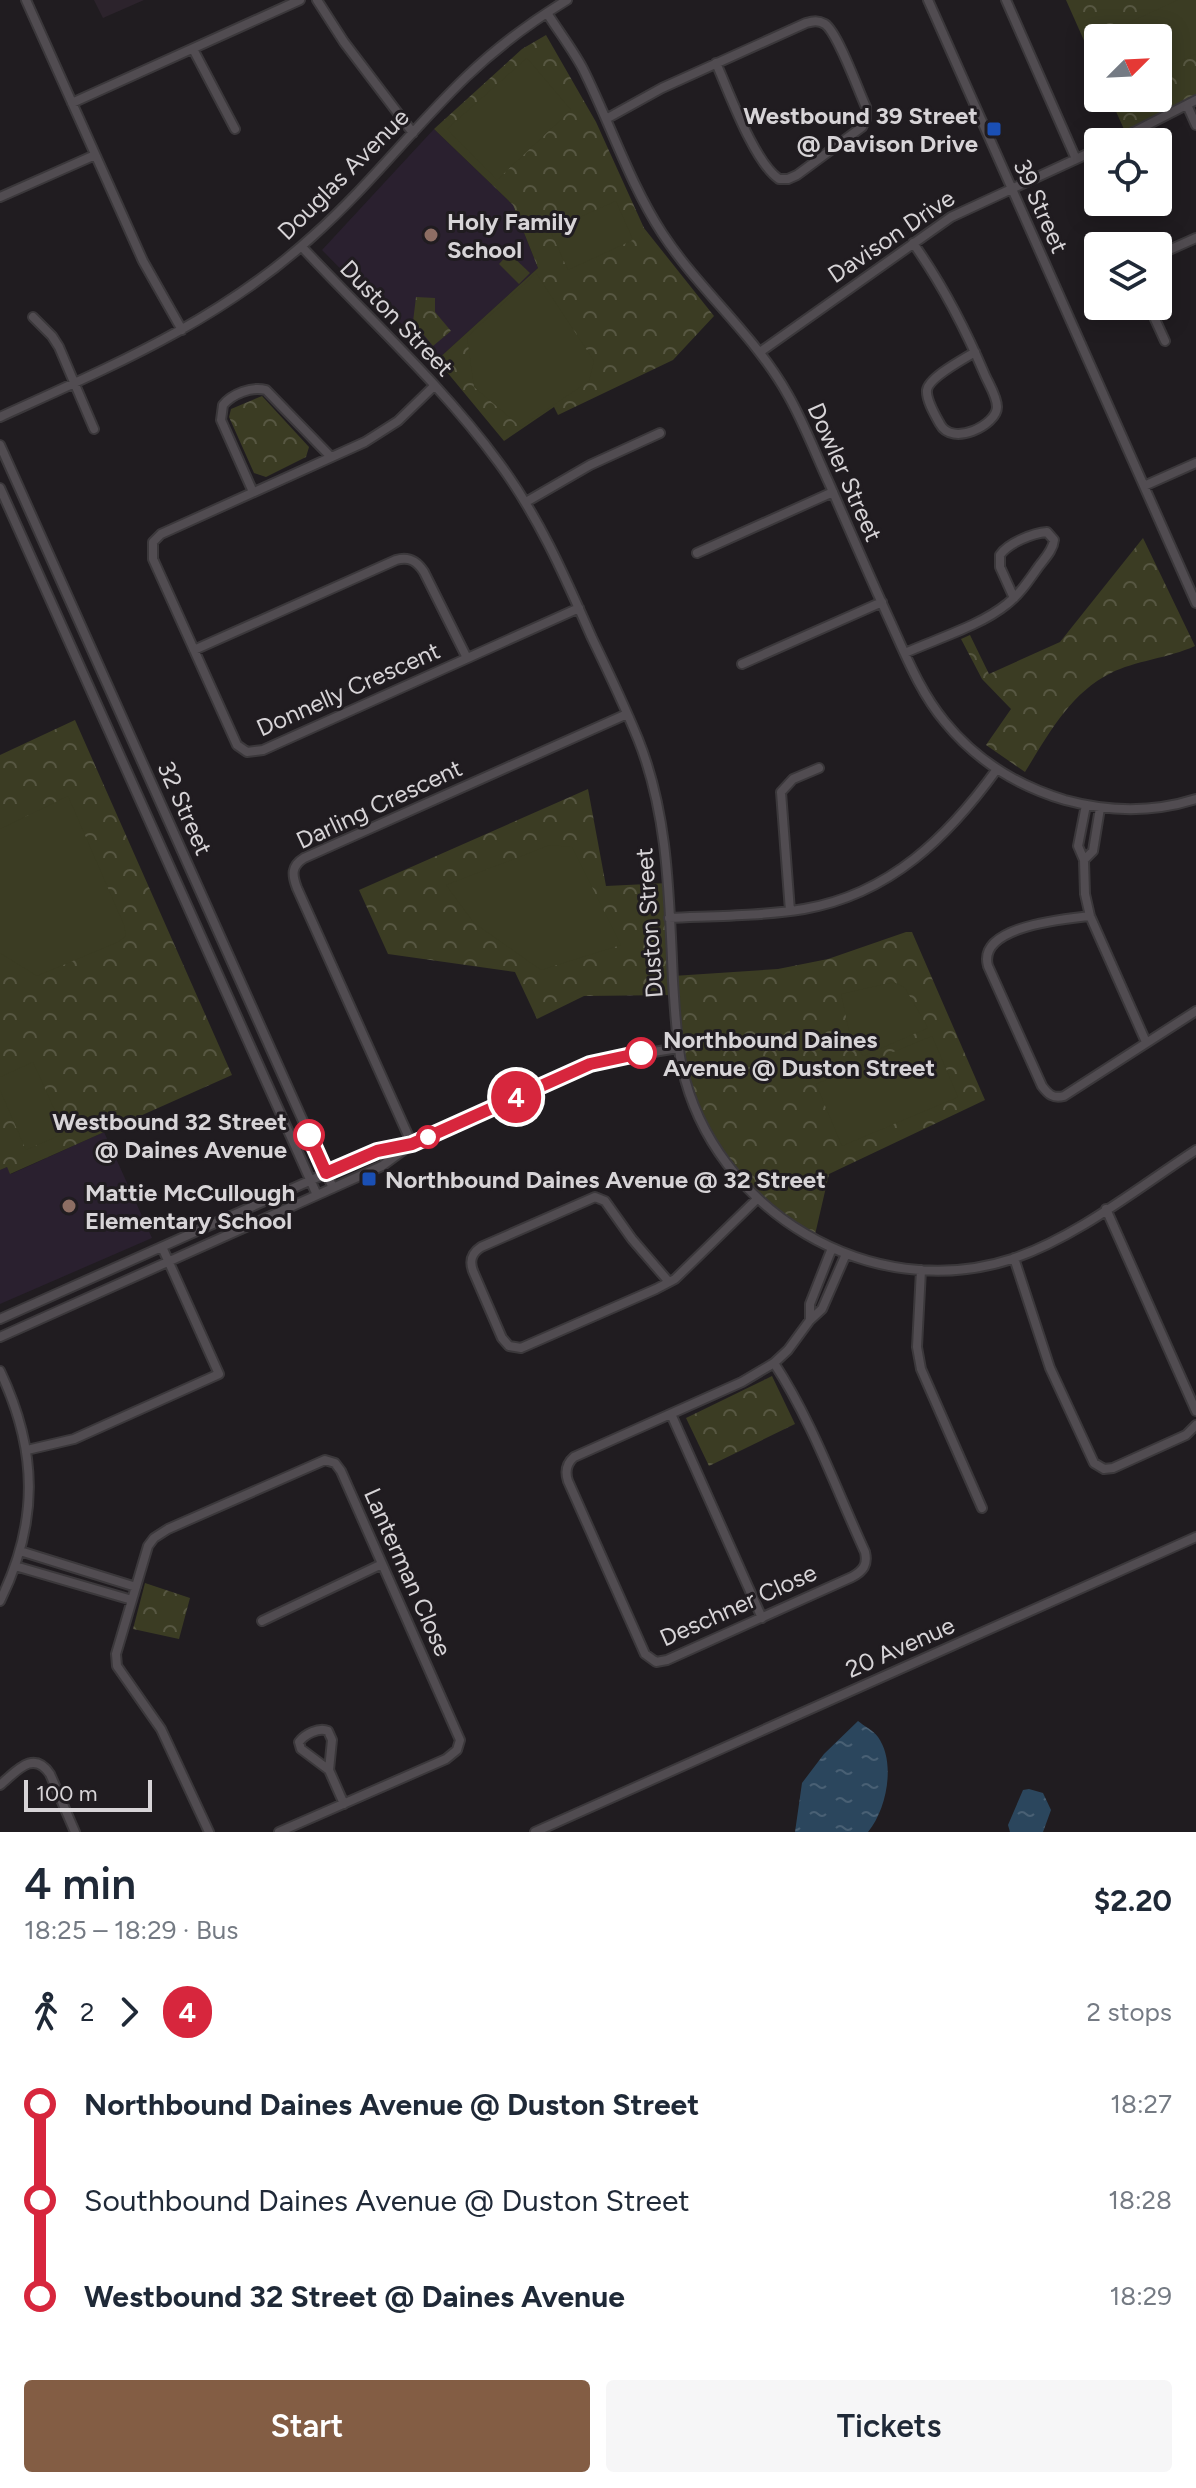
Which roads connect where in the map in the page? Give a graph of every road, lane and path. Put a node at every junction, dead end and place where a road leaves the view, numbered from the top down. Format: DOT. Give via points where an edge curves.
graph roads {
  1 [pos="26,0"];
  2 [pos="300,0"];
  3 [pos="317,0"];
  4 [pos="567,0"];
  5 [pos="928,0"];
  6 [pos="1006,0"];
  7 [pos="547,13"];
  8 [pos="193,49"];
  9 [pos="716,63"];
  10 [pos="1196,100"];
  11 [pos="72,103"];
  12 [pos="1187,105"];
  13 [pos="606,119"];
  14 [pos="1196,125"];
  15 [pos="1142,128"];
  16 [pos="235,129"];
  17 [pos="413,133"];
  18 [pos="95,155"];
  19 [pos="1084,155"];
  20 [pos="1076,159"];
  21 [pos="1011,187"];
  22 [pos="0,197"];
  23 [pos="1196,238"];
  24 [pos="913,243"];
  25 [pos="302,247"];
  26 [pos="1172,249"];
  27 [pos="33,317"];
  28 [pos="1155,320"];
  29 [pos="182,330"];
  30 [pos="1165,341"];
  31 [pos="760,352"];
  32 [pos="975,352"];
  33 [pos="75,383"];
  34 [pos="434,386"];
  35 [pos="0,417"];
  36 [pos="94,429"];
  37 [pos="660,433"];
  38 [pos="0,445"];
  39 [pos="331,457"];
  40 [pos="1196,463"];
  41 [pos="1144,486"];
  42 [pos="0,488"];
  43 [pos="253,492"];
  44 [pos="833,492"];
  45 [pos="526,502"];
  46 [pos="697,553"];
  47 [pos="1014,598"];
  48 [pos="882,602"];
  49 [pos="1196,603"];
  50 [pos="579,608"];
  51 [pos="194,650"];
  52 [pos="905,653"];
  53 [pos="467,658"];
  54 [pos="742,664"];
  55 [pos="627,714"];
  56 [pos="819,768"];
  57 [pos="997,769"];
  58 [pos="1196,799"];
  59 [pos="1086,805"];
  60 [pos="1100,808"];
  61 [pos="1084,860"];
  62 [pos="790,911"];
  63 [pos="1090,916"];
  64 [pos="669,918"];
  65 [pos="1196,1011"];
  66 [pos="1146,1042"];
  67 [pos="678,1048"];
  68 [pos="412,1144"];
  69 [pos="1196,1150"];
  70 [pos="326,1173"];
  71 [pos="311,1180"];
  72 [pos="333,1188"];
  73 [pos="317,1195"];
  74 [pos="757,1199"];
  75 [pos="1106,1209"];
  76 [pos="162,1247"];
  77 [pos="832,1248"];
  78 [pos="846,1254"];
  79 [pos="1014,1258"];
  80 [pos="168,1261"];
  81 [pos="921,1270"];
  82 [pos="669,1282"];
  83 [pos="0,1319"];
  84 [pos="810,1320"];
  85 [pos="0,1337"];
  86 [pos="774,1363"];
  87 [pos="0,1371"];
  88 [pos="1196,1411"];
  89 [pos="671,1414"];
  90 [pos="1196,1425"];
  91 [pos="27,1450"];
  92 [pos="982,1508"];
  93 [pos="1196,1537"];
  94 [pos="20,1551"];
  95 [pos="382,1564"];
  96 [pos="15,1566"];
  97 [pos="136,1587"];
  98 [pos="132,1600"];
  99 [pos="0,1601"];
  100 [pos="762,1618"];
  101 [pos="262,1621"];
  102 [pos="329,1770"];
  103 [pos="0,1785"];
  104 [pos="344,1804"];
  105 [pos="75,1832"];
  106 [pos="209,1832"];
  107 [pos="279,1832"];
  108 [pos="535,1832"];
  1 -- 11 [label="street"];
  2 -- 8 [label="street"];
  3 -- 17 [label="street"];
  4 -- 7 [label="street, Douglas Avenue"];
  5 -- 21 [label="street, 39 Street"];
  6 -- 20 [label="street"];
  7 -- 13 [label="street, Dowler Street" via="582,67"];
  7 -- 17 [label="street, Douglas Avenue" via="465,77"];
  8 -- 11 [label="street"];
  8 -- 16 [label="street"];
  9 -- 9 [label="street" via="751,141 779,179 792,178 866,119 866,107 834,36 821,22 806,23"];
  9 -- 13 [label="street"];
  10 -- 12 [label="street"];
  11 -- 18 [label="street"];
  12 -- 14 [label="street"];
  12 -- 15 [label="street"];
  13 -- 31 [label="street, Dowler Street" via="663,235"];
  17 -- 25 [label="street, Douglas Avenue"];
  18 -- 22 [label="street"];
  18 -- 29 [label="street" via="143,261"];
  19 -- 20 [label="street, Davison Drive"];
  20 -- 21 [label="street, Davison Drive"];
  21 -- 24 [label="street, Davison Drive"];
  21 -- 41 [label="street, 39 Street"];
  23 -- 26 [label="street"];
  24 -- 31 [label="street, Davison Drive"];
  24 -- 32 [label="street" via="948,296"];
  25 -- 29 [label="street, Douglas Avenue"];
  25 -- 34 [label="street, Duston Street"];
  27 -- 33 [label="street" via="52,336"];
  28 -- 30 [label="street"];
  29 -- 33 [label="street, Douglas Avenue"];
  31 -- 44 [label="street, Dowler Street" via="795,408"];
  32 -- 32 [label="street" via="928,387 942,428 953,435 988,423 995,415 996,401"];
  33 -- 35 [label="street, Douglas Avenue"];
  33 -- 36 [label="street"];
  34 -- 39 [label="street, Donnelly Crescent" via="387,429"];
  34 -- 45 [label="street, Duston Street"];
  37 -- 45 [label="street"];
  38 -- 70 [label="street, 32 Street"];
  39 -- 43 [label="street, Donnelly Crescent"];
  39 -- 43 [label="street" via="266,390 231,398 223,405 221,420"];
  40 -- 41 [label="street"];
  41 -- 49 [label="street, 39 Street"];
  42 -- 71 [label="street, 32 Street"];
  43 -- 51 [label="street, Donnelly Crescent" via="153,542 153,559"];
  44 -- 46 [label="street"];
  44 -- 48 [label="street, Dowler Street"];
  45 -- 50 [label="street, Duston Street"];
  47 -- 47 [label="street" via="1052,549 1054,540 1047,532 1001,552 1000,567"];
  47 -- 52 [label="street" via="996,612"];
  48 -- 52 [label="street, Dowler Street"];
  48 -- 54 [label="street"];
  50 -- 53 [label="street, Donnelly Crescent"];
  50 -- 55 [label="street, Duston Street"];
  51 -- 53 [label="street" via="403,558 413,559 424,572"];
  51 -- 53 [label="street, Donnelly Crescent" via="234,740 251,753"];
  52 -- 57 [label="street, Dowler Street" via="944,722"];
  55 -- 64 [label="street, Duston Street" via="656,796 665,842"];
  55 -- 68 [label="street, Darling Crescent" via="304,858 293,870"];
  56 -- 62 [label="street" via="793,779 781,792"];
  57 -- 59 [label="street, Dowler Street" via="1039,791"];
  57 -- 62 [label="street" via="953,825 910,863 850,896"];
  58 -- 60 [label="street, Dowler Street" via="1164,807"];
  59 -- 60 [label="street, Dowler Street"];
  59 -- 61 [label="street" via="1078,846"];
  60 -- 61 [label="street" via="1093,851"];
  61 -- 63 [label="street"];
  62 -- 64 [label="street"];
  63 -- 66 [label="street"];
  63 -- 66 [label="street" via="1022,928 993,944 987,960 1042,1086 1052,1096 1064,1096"];
  64 -- 67 [label="street, Duston Street"];
  65 -- 66 [label="street"];
  67 -- 68 [label="street" via="590,1064"];
  67 -- 74 [label="street, Duston Street" via="692,1101 711,1141"];
  68 -- 70 [label="street" via="377,1151"];
  68 -- 72 [label="street" via="382,1166"];
  69 -- 75 [label="street, Duston Street"];
  70 -- 71 [label="street"];
  70 -- 72 [label="street, 32 Street"];
  71 -- 73 [label="street, 32 Street"];
  71 -- 76 [label="street"];
  72 -- 73 [label="street"];
  73 -- 80 [label="street"];
  74 -- 77 [label="street, Duston Street"];
  74 -- 82 [label="street"];
  75 -- 79 [label="street, Duston Street" via="1061,1238"];
  75 -- 88 [label="street"];
  76 -- 80 [label="street"];
  76 -- 83 [label="street"];
  77 -- 78 [label="street, Duston Street"];
  77 -- 84 [label="street, Deschner Close" via="810,1304"];
  78 -- 81 [label="street, Duston Street"];
  78 -- 84 [label="street, Deschner Close" via="822,1309"];
  79 -- 81 [label="street, Duston Street"];
  79 -- 90 [label="street" via="1047,1360 1094,1463 1113,1468 1186,1435"];
  80 -- 85 [label="street"];
  80 -- 91 [label="street" via="219,1374 74,1439"];
  81 -- 92 [label="street" via="921,1369"];
  82 -- 82 [label="street" via="605,1201 595,1197 481,1247 471,1261 502,1338 517,1349"];
  84 -- 86 [label="street, Deschner Close"];
  86 -- 89 [label="street, Deschner Close"];
  86 -- 100 [label="street, Deschner Close" via="798,1404 866,1561 857,1574"];
  87 -- 91 [label="street"];
  89 -- 100 [label="street"];
  89 -- 100 [label="street, Deschner Close" via="574,1457 566,1469 568,1481 648,1658 664,1662"];
  91 -- 94 [label="street" via="30,1496"];
  93 -- 108 [label="street, 20 Avenue"];
  94 -- 96 [label="street"];
  94 -- 97 [label="street"];
  95 -- 97 [label="street, Lanterman Close" via="341,1471 325,1460 157,1535 148,1546"];
  95 -- 101 [label="street"];
  95 -- 104 [label="street, Lanterman Close" via="460,1740 446,1759"];
  96 -- 98 [label="street"];
  96 -- 99 [label="street"];
  97 -- 98 [label="street, Lanterman Close"];
  98 -- 106 [label="street, Lanterman Close" via="117,1666 161,1729"];
  102 -- 102 [label="street" via="332,1737 321,1729 299,1745"];
  102 -- 104 [label="street"];
  103 -- 105 [label="street" via="27,1764 39,1763 50,1774"];
  104 -- 107 [label="street, Lanterman Close"];
}
